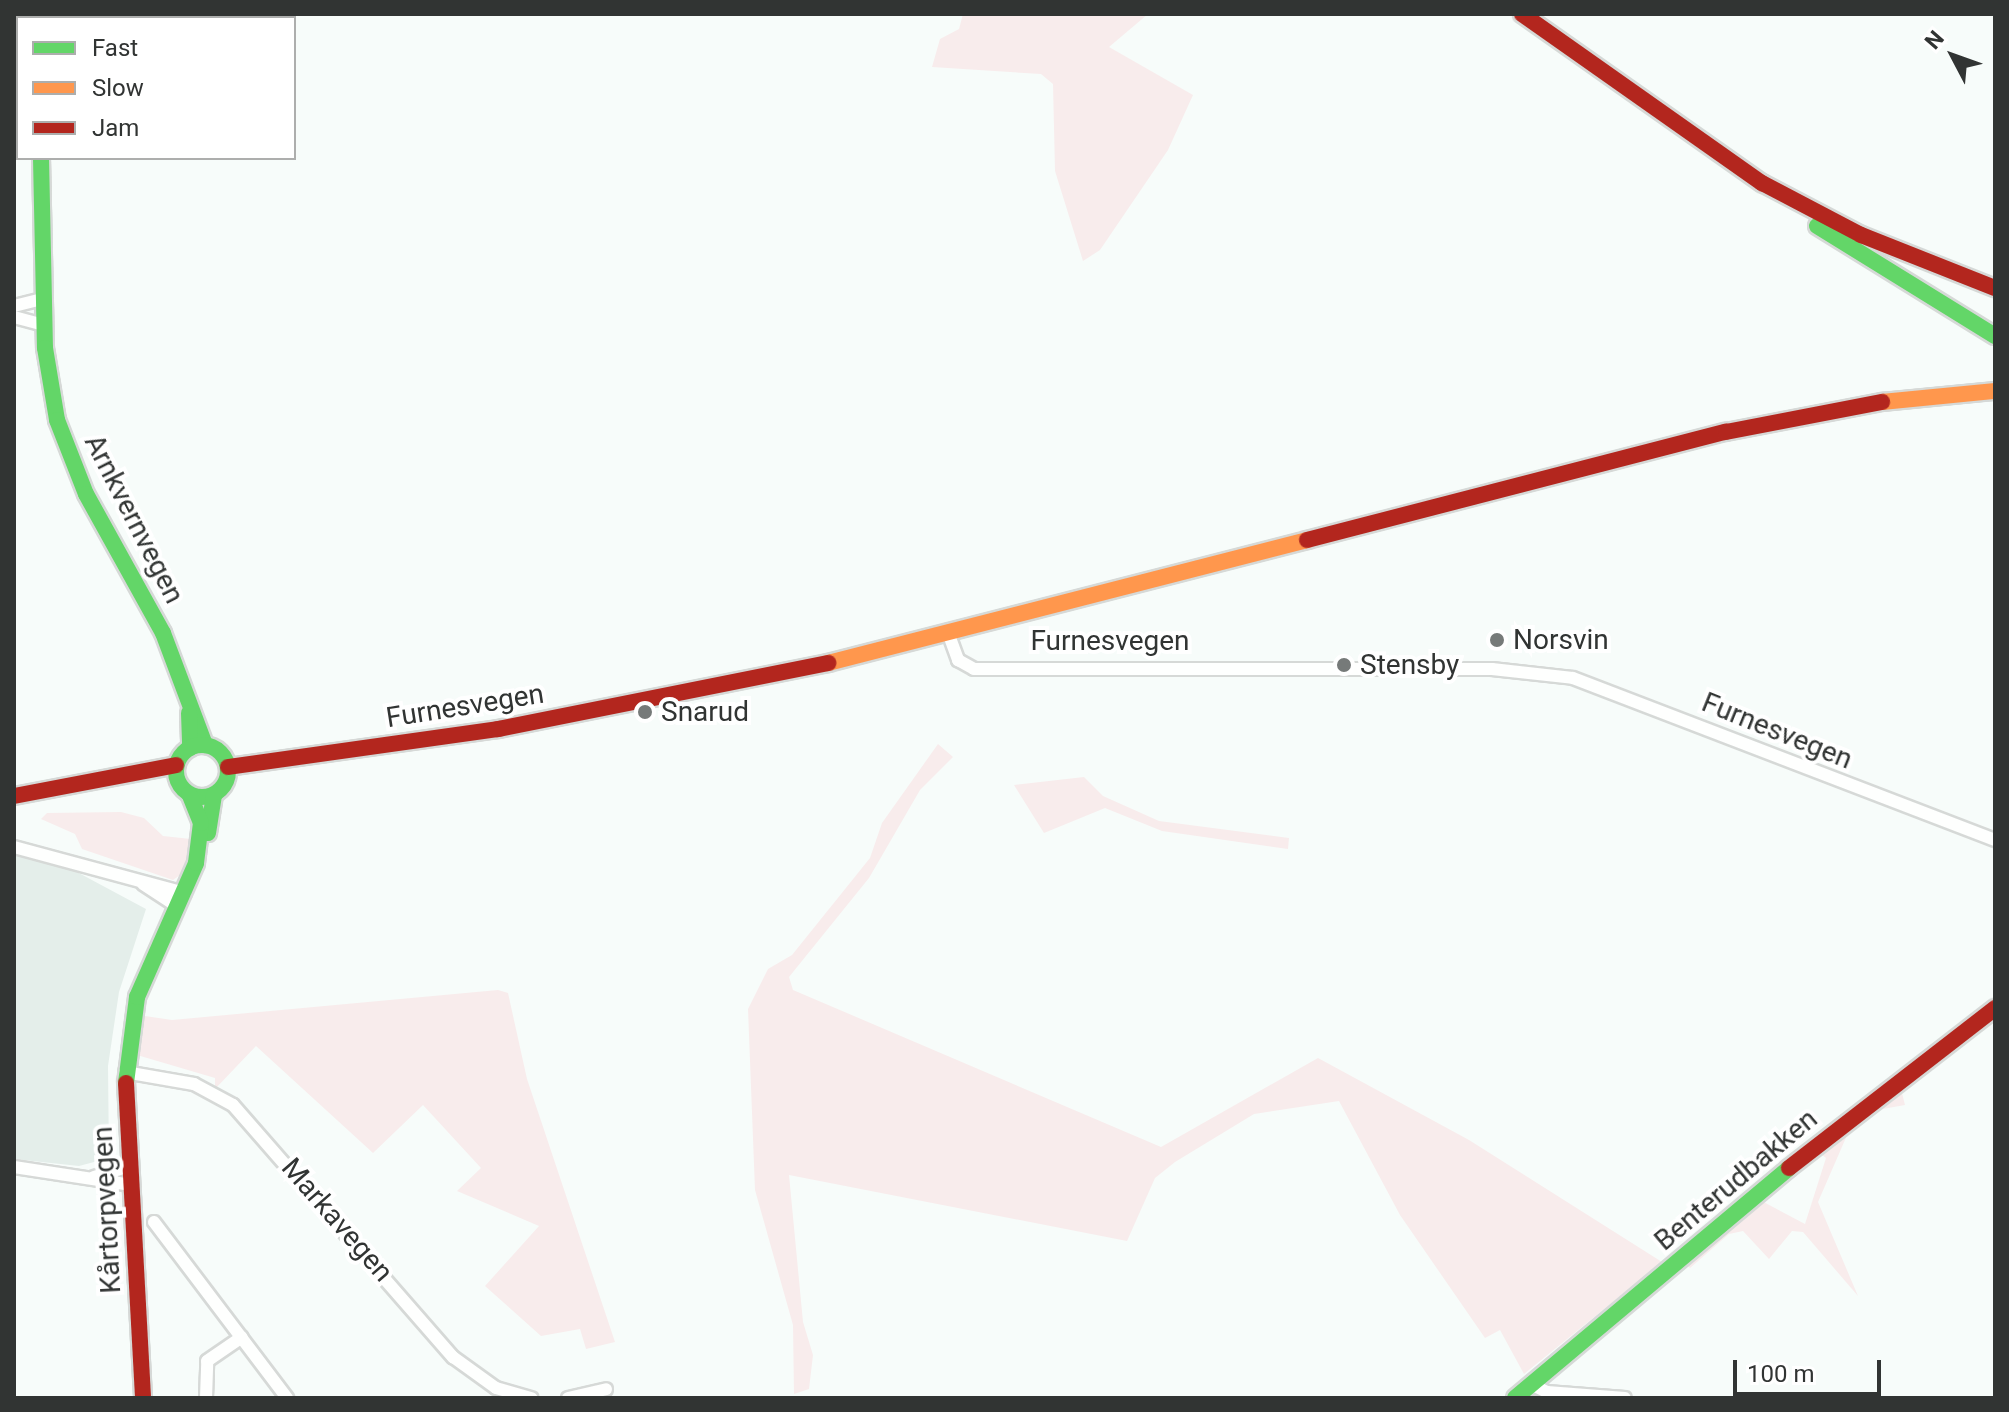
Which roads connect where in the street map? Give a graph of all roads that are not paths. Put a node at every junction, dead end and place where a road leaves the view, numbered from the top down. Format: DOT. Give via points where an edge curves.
graph roads {
  1 [pos="1522,14"];
  2 [pos="1545,14"];
  3 [pos="41,160"];
  4 [pos="1762,183"];
  5 [pos="1995,273"];
  6 [pos="1995,288"];
  7 [pos="43,299"];
  8 [pos="14,306"];
  9 [pos="14,317"];
  10 [pos="43,325"];
  11 [pos="1995,336"];
  12 [pos="1995,391"];
  13 [pos="949,635"];
  14 [pos="197,746"];
  15 [pos="228,767"];
  16 [pos="177,773"];
  17 [pos="189,794"];
  18 [pos="214,794"];
  19 [pos="14,796"];
  20 [pos="1995,840"];
  21 [pos="14,847"];
  22 [pos="182,900"];
  23 [pos="1995,1008"];
  24 [pos="134,1019"];
  25 [pos="125,1072"];
  26 [pos="131,1166"];
  27 [pos="14,1167"];
  28 [pos="94,1177"];
  29 [pos="132,1185"];
  30 [pos="154,1222"];
  31 [pos="242,1337"];
  32 [pos="1531,1384"];
  33 [pos="606,1389"];
  34 [pos="143,1398"];
  35 [pos="206,1398"];
  36 [pos="287,1398"];
  37 [pos="532,1398"];
  38 [pos="568,1398"];
  39 [pos="1515,1398"];
  40 [pos="1625,1398"];
  1 -- 4 [label="main road"];
  2 -- 5 [label="main road" via="1750,160 1867,223"];
  3 -- 7 [label="main road, Arnkvernvegen"];
  4 -- 6 [label="main road" via="1861,235"];
  4 -- 11 [label="main road" via="1836,239"];
  7 -- 8 [label="street"];
  7 -- 10 [label="main road, Arnkvernvegen"];
  9 -- 10 [label="street"];
  10 -- 14 [label="main road, Arnkvernvegen" via="63,441 163,633 190,707"];
  12 -- 13 [label="main road" via="1898,399 1726,432"];
  13 -- 15 [label="main road, Furnesvegen" via="610,709"];
  13 -- 20 [label="street, Furnesvegen" via="958,660 974,669 1424,668 1573,678"];
  14 -- 15 [label="main road"];
  14 -- 16 [label="main road"];
  15 -- 18 [label="main road, Kårtorpvegen"];
  16 -- 17 [label="main road"];
  16 -- 19 [label="main road"];
  17 -- 18 [label="main road"];
  17 -- 22 [label="main road, Kårtorpvegen" via="201,836"];
  18 -- 24 [label="main road, Kårtorpvegen" via="199,887"];
  21 -- 22 [label="street"];
  22 -- 24 [label="main road, Kårtorpvegen" via="144,976"];
  23 -- 32 [label="main road, Benterudbakken" via="1849,1118"];
  24 -- 25 [label="main road, Kårtorpvegen"];
  25 -- 26 [label="main road, Kårtorpvegen"];
  25 -- 37 [label="street, Markavegen" via="194,1084 233,1105 453,1357 484,1381"];
  26 -- 28 [label="street"];
  26 -- 29 [label="main road, Kårtorpvegen"];
  27 -- 28 [label="street"];
  28 -- 29 [label="street"];
  29 -- 34 [label="main road, Kårtorpvegen"];
  30 -- 31 [label="street"];
  31 -- 35 [label="street" via="207,1361"];
  31 -- 36 [label="street"];
  32 -- 39 [label="main road, Benterudbakken"];
  32 -- 40 [label="street" via="1547,1392"];
  33 -- 38 [label="street"];
}
